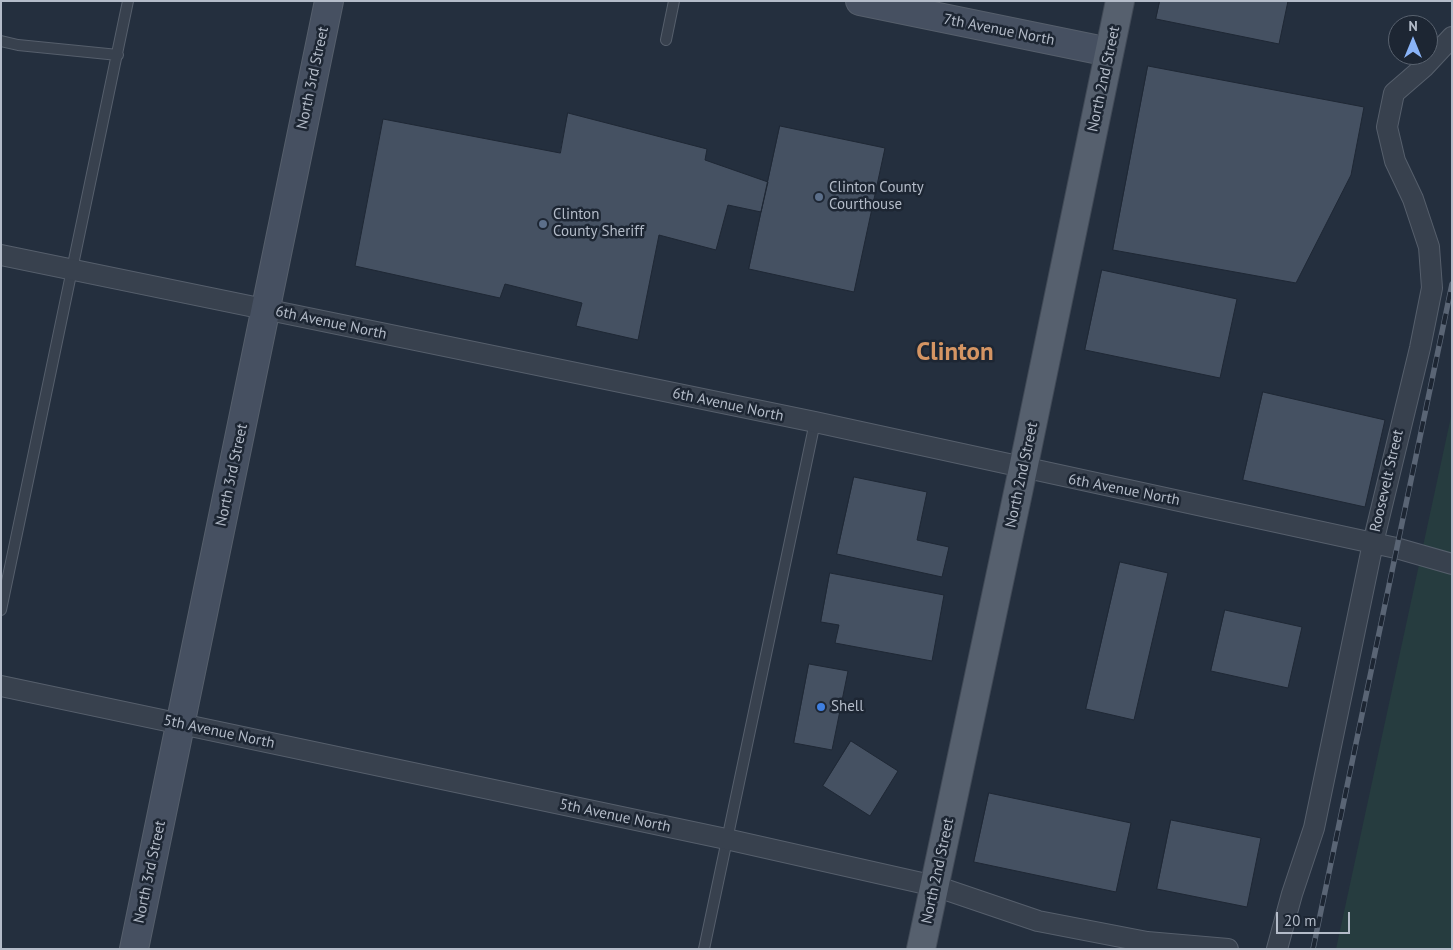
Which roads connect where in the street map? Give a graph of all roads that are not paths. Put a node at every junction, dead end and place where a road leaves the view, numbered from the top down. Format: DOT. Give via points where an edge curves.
graph roads {
  1 [pos="128,1"];
  2 [pos="329,1"];
  3 [pos="674,1"];
  4 [pos="860,1"];
  5 [pos="1120,1"];
  6 [pos="899,5"];
  7 [pos="1452,37"];
  8 [pos="666,40"];
  9 [pos="1,41"];
  10 [pos="1109,52"];
  11 [pos="118,55"];
  12 [pos="1,255"];
  13 [pos="73,270"];
  14 [pos="266,310"];
  15 [pos="815,422"];
  16 [pos="1023,469"];
  17 [pos="1373,543"];
  18 [pos="1452,564"];
  19 [pos="1,610"];
  20 [pos="1,686"];
  21 [pos="180,724"];
  22 [pos="726,839"];
  23 [pos="935,886"];
  24 [pos="134,949"];
  25 [pos="704,949"];
  26 [pos="921,949"];
  27 [pos="1228,949"];
  28 [pos="1277,949"];
  1 -- 11 [label="lane"];
  2 -- 14 [label="street, North 3rd Street"];
  3 -- 8 [label="lane"];
  4 -- 6 [label="street, 7th Avenue North"];
  5 -- 10 [label="main road, North 2nd Street"];
  6 -- 10 [label="street, 7th Avenue North"];
  7 -- 17 [label="street, Roosevelt Street" via="1394,93 1387,127 1395,161 1413,199 1429,247 1432,288"];
  9 -- 11 [label="lane"];
  10 -- 16 [label="main road, North 2nd Street"];
  11 -- 13 [label="lane"];
  12 -- 13 [label="street, 6th Avenue North"];
  13 -- 14 [label="street, 6th Avenue North"];
  13 -- 19 [label="lane"];
  14 -- 15 [label="street, 6th Avenue North"];
  14 -- 21 [label="street, North 3rd Street"];
  15 -- 16 [label="street, 6th Avenue North"];
  15 -- 22 [label="lane"];
  16 -- 17 [label="street, 6th Avenue North"];
  16 -- 23 [label="main road, North 2nd Street"];
  17 -- 18 [label="street, 6th Avenue North"];
  17 -- 28 [label="street, Roosevelt Street" via="1314,828"];
  20 -- 21 [label="street, 5th Avenue North"];
  21 -- 22 [label="street, 5th Avenue North"];
  21 -- 24 [label="street, North 3rd Street"];
  22 -- 23 [label="street, 5th Avenue North"];
  22 -- 25 [label="lane"];
  23 -- 26 [label="main road, North 2nd Street"];
  23 -- 27 [label="street, 5th Avenue North" via="1038,921 1147,942"];
}
